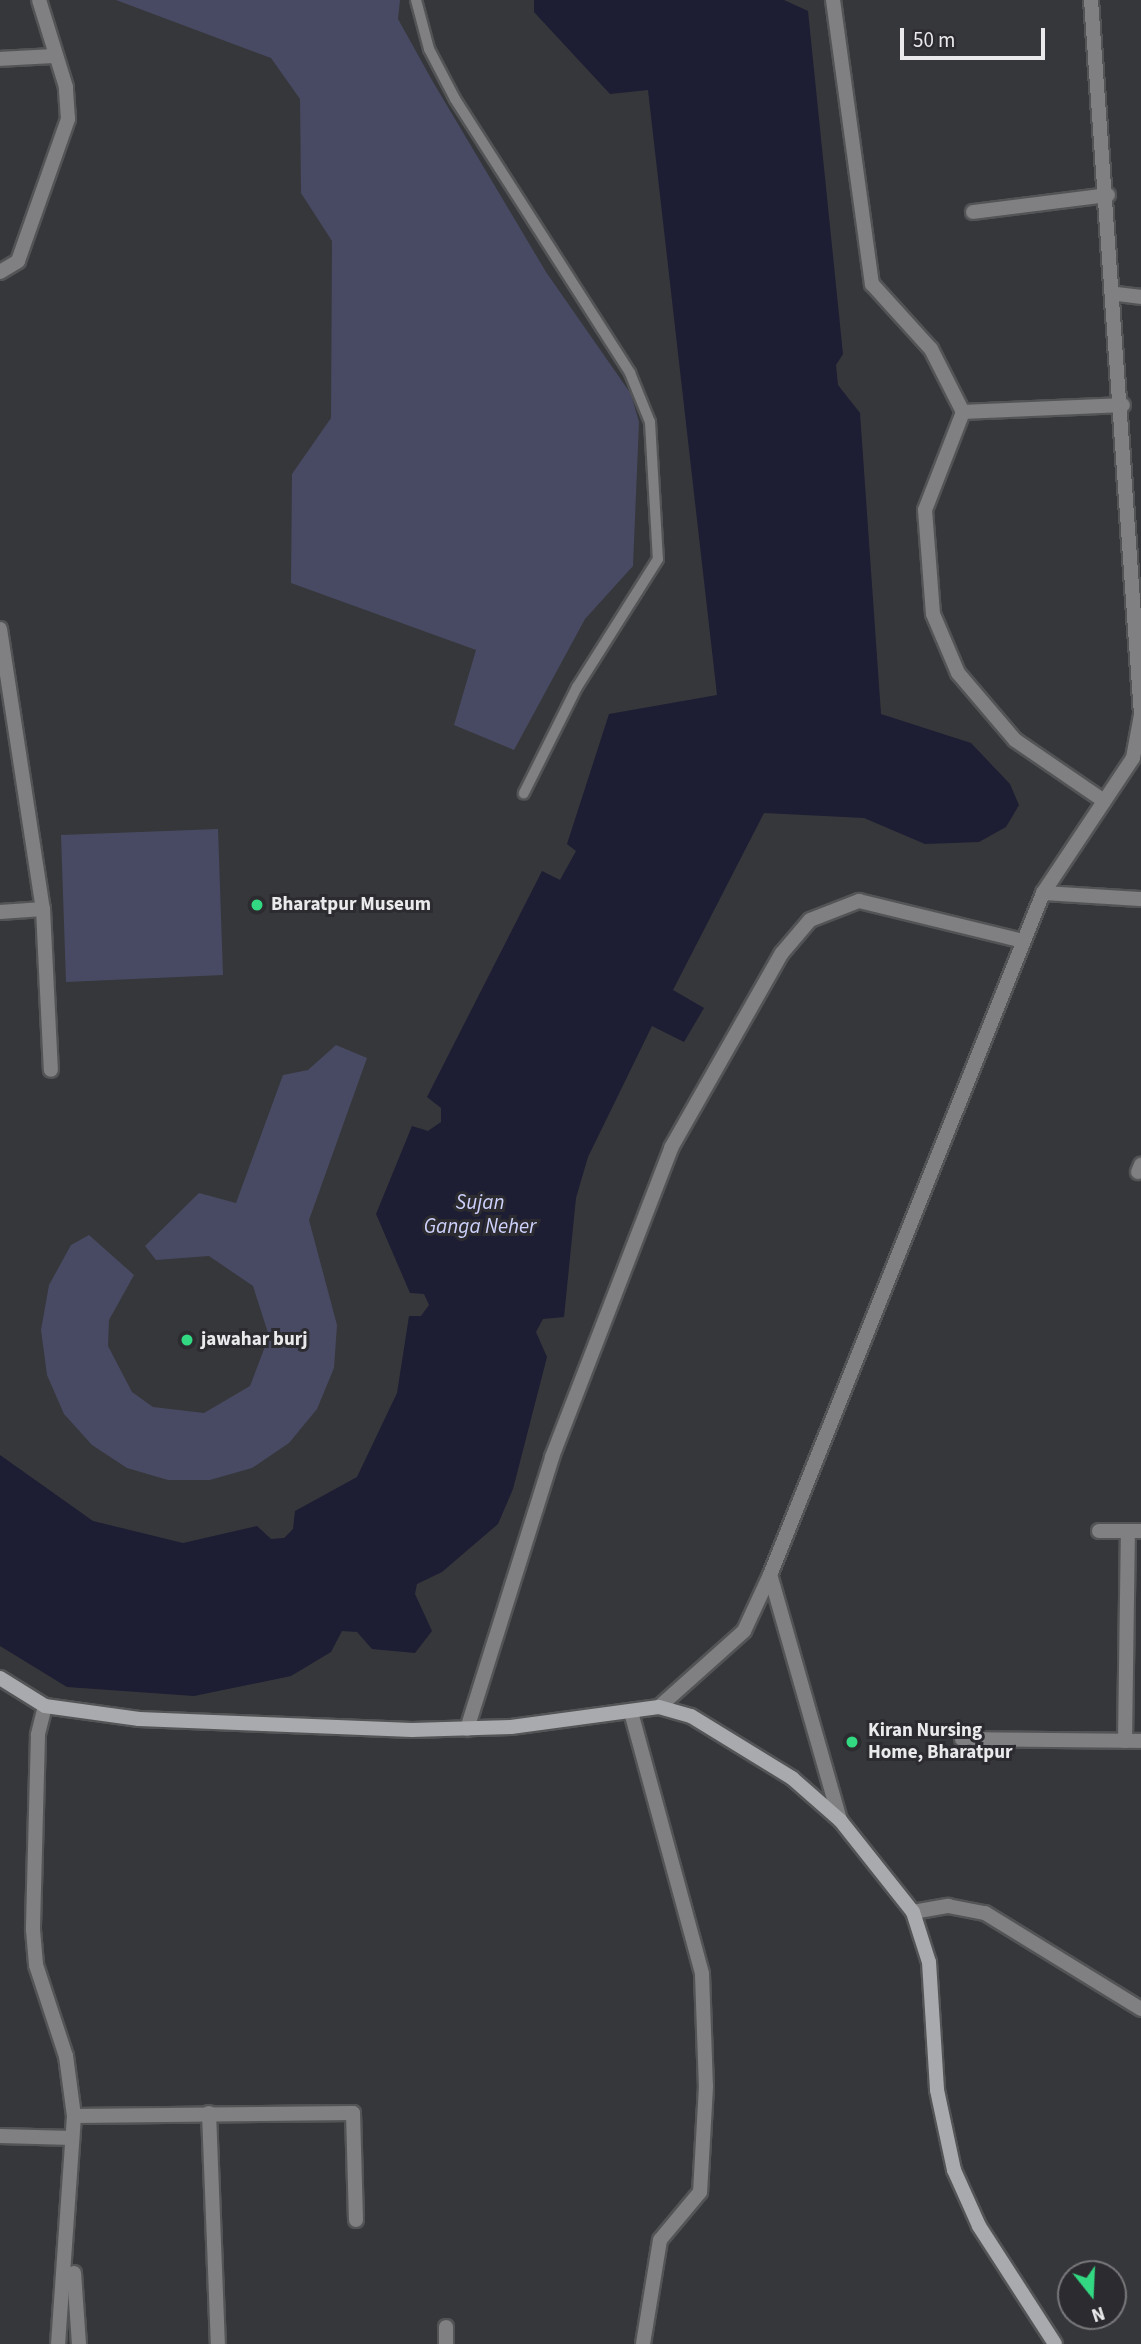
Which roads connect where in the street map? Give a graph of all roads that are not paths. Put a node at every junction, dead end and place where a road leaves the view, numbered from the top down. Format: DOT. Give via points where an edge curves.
graph roads {
  1 [pos="40,0"];
  2 [pos="416,0"];
  3 [pos="833,0"];
  4 [pos="1091,0"];
  5 [pos="56,56"];
  6 [pos="0,59"];
  7 [pos="1108,195"];
  8 [pos="973,212"];
  9 [pos="0,272"];
  10 [pos="1117,294"];
  11 [pos="1141,297"];
  12 [pos="1123,405"];
  13 [pos="963,412"];
  14 [pos="0,629"];
  15 [pos="1141,715"];
  16 [pos="524,793"];
  17 [pos="1104,801"];
  18 [pos="1043,892"];
  19 [pos="1141,899"];
  20 [pos="43,909"];
  21 [pos="0,912"];
  22 [pos="1023,941"];
  23 [pos="51,1070"];
  24 [pos="1099,1531"];
  25 [pos="1134,1531"];
  26 [pos="770,1575"];
  27 [pos="0,1678"];
  28 [pos="45,1706"];
  29 [pos="659,1707"];
  30 [pos="631,1712"];
  31 [pos="467,1729"];
  32 [pos="962,1739"];
  33 [pos="1125,1741"];
  34 [pos="1141,1741"];
  35 [pos="840,1820"];
  36 [pos="913,1912"];
  37 [pos="1141,2008"];
  38 [pos="209,2113"];
  39 [pos="74,2116"];
  40 [pos="0,2136"];
  41 [pos="72,2138"];
  42 [pos="69,2213"];
  43 [pos="356,2220"];
  44 [pos="446,2327"];
  45 [pos="58,2344"];
  46 [pos="79,2344"];
  47 [pos="218,2344"];
  48 [pos="446,2344"];
  49 [pos="643,2344"];
  50 [pos="1055,2344"];
  1 -- 5 [label="street"];
  2 -- 16 [label="lane" via="429,49 455,99 630,373 650,422 657,559 577,687"];
  3 -- 13 [label="street" via="872,284 931,349"];
  4 -- 7 [label="street"];
  5 -- 6 [label="street"];
  5 -- 9 [label="street" via="68,119 18,261"];
  7 -- 8 [label="street"];
  7 -- 10 [label="street"];
  10 -- 11 [label="street"];
  10 -- 12 [label="street"];
  12 -- 13 [label="street"];
  12 -- 15 [label="street"];
  13 -- 17 [label="street" via="925,510 933,614 958,673 1015,740"];
  14 -- 20 [label="street"];
  15 -- 17 [label="street" via="1133,758"];
  17 -- 18 [label="street"];
  18 -- 19 [label="street"];
  18 -- 22 [label="street"];
  20 -- 21 [label="street"];
  20 -- 23 [label="street"];
  22 -- 26 [label="street"];
  22 -- 31 [label="street" via="859,901 810,920 782,953 671,1148 552,1457"];
  24 -- 25 [label="street"];
  25 -- 33 [label="street"];
  26 -- 29 [label="street" via="744,1631"];
  26 -- 35 [label="street"];
  27 -- 28 [label="main road"];
  28 -- 31 [label="main road" via="128,1718"];
  28 -- 39 [label="street" via="38,1735 33,1930 40,1977 66,2056"];
  29 -- 30 [label="main road"];
  29 -- 35 [label="main road" via="691,1716 792,1778"];
  30 -- 31 [label="main road"];
  30 -- 49 [label="street" via="702,1974 706,2086 699,2192 660,2240"];
  32 -- 33 [label="street"];
  33 -- 34 [label="street"];
  35 -- 36 [label="main road"];
  36 -- 37 [label="street" via="948,1906 985,1913"];
  36 -- 50 [label="main road" via="929,1962 937,2090 954,2170 979,2226"];
  38 -- 39 [label="street"];
  38 -- 43 [label="street" via="353,2113"];
  38 -- 47 [label="street"];
  39 -- 41 [label="street"];
  40 -- 41 [label="street"];
  41 -- 42 [label="street"];
  42 -- 45 [label="street"];
  42 -- 46 [label="street"];
  44 -- 48 [label="street"];
}
